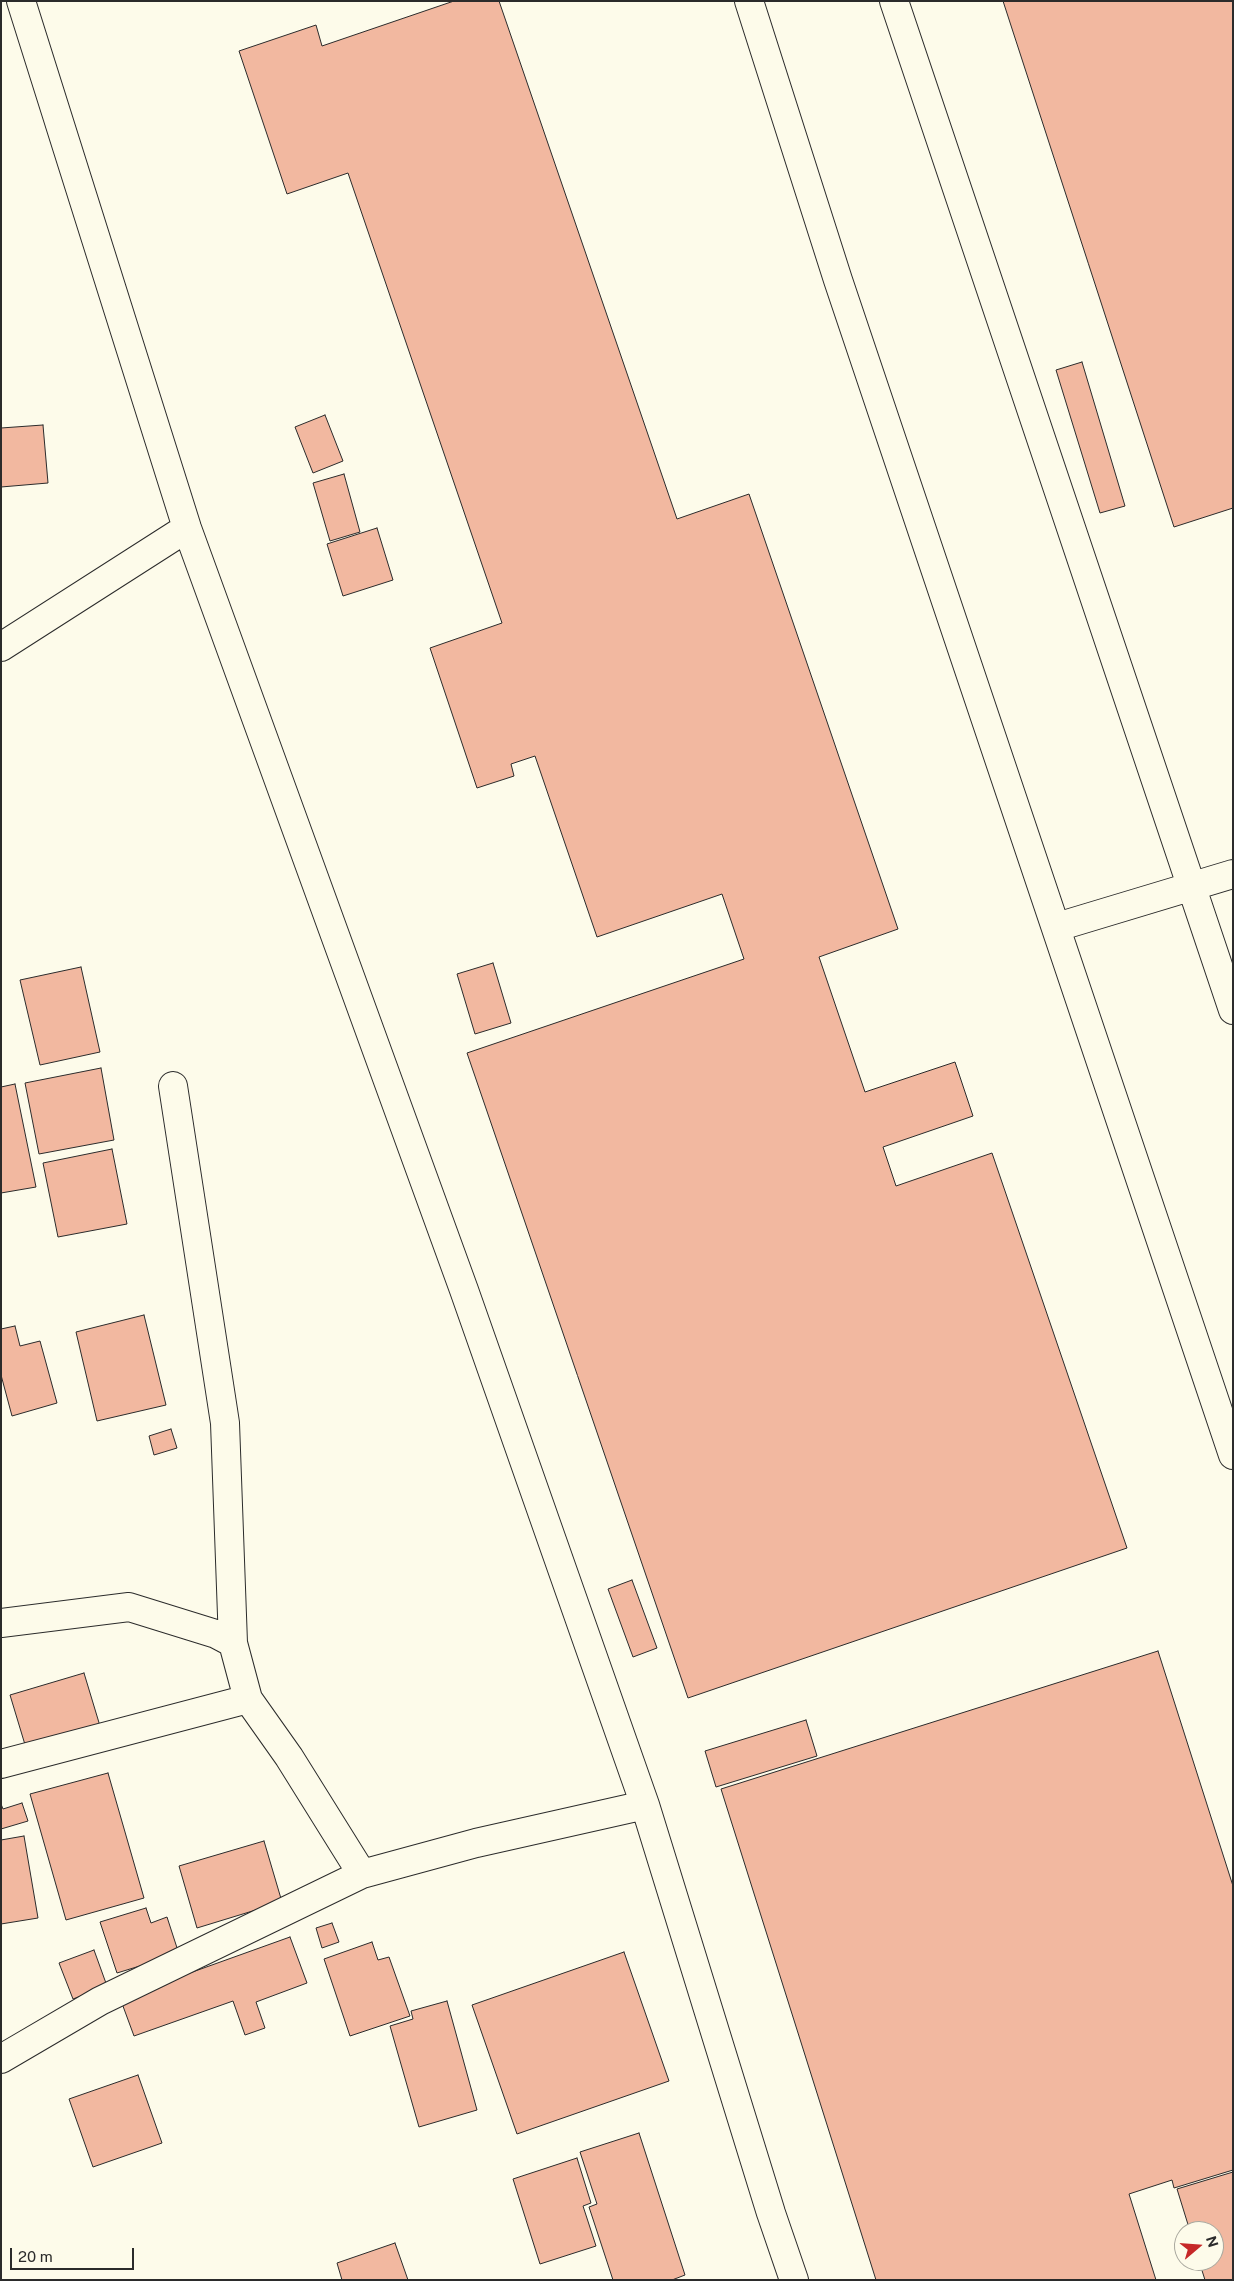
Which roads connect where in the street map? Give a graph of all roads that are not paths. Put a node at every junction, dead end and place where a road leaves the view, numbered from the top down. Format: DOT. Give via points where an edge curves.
graph roads {
  1 [pos="21,1"];
  2 [pos="750,1"];
  3 [pos="894,1"];
  4 [pos="187,528"];
  5 [pos="1,647"];
  6 [pos="1233,874"];
  7 [pos="1190,888"];
  8 [pos="1057,927"];
  9 [pos="1233,1010"];
  10 [pos="173,1086"];
  11 [pos="1233,1455"];
  12 [pos="1,1624"];
  13 [pos="233,1643"];
  14 [pos="248,1699"];
  15 [pos="1,1764"];
  16 [pos="645,1805"];
  17 [pos="362,1874"];
  18 [pos="1,2059"];
  19 [pos="794,2280"];
  1 -- 4 [label="street"];
  2 -- 8 [label="street" via="838,280"];
  3 -- 7 [label="street"];
  4 -- 5 [label="street"];
  4 -- 16 [label="street" via="464,1290"];
  6 -- 7 [label="street"];
  7 -- 8 [label="street"];
  7 -- 9 [label="street"];
  8 -- 11 [label="street"];
  10 -- 13 [label="street" via="224,1423"];
  12 -- 13 [label="street" via="129,1607 216,1634"];
  13 -- 14 [label="street"];
  14 -- 15 [label="street"];
  14 -- 17 [label="street"];
  16 -- 17 [label="street" via="476,1843"];
  16 -- 19 [label="street"];
  17 -- 18 [label="street" via="100,2001"];
}
